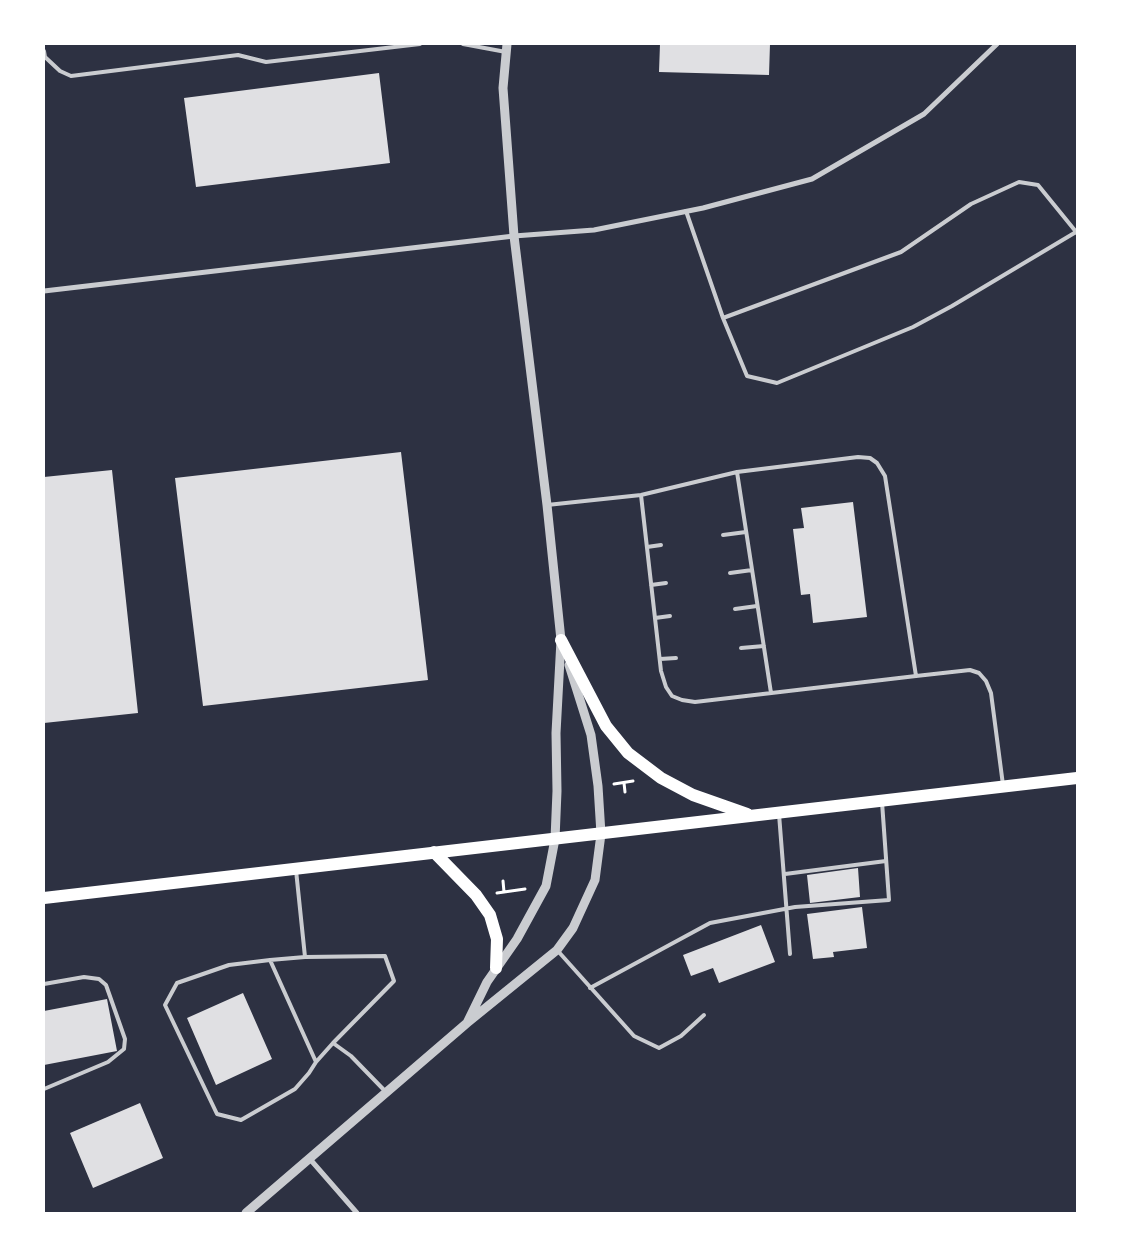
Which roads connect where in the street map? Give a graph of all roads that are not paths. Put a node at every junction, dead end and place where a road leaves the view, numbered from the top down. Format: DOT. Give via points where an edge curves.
graph roads {
  1 [pos="420,44"];
  2 [pos="463,44"];
  3 [pos="997,44"];
  4 [pos="507,48"];
  5 [pos="44,51"];
  6 [pos="686,211"];
  7 [pos="1077,233"];
  8 [pos="514,236"];
  9 [pos="44,291"];
  10 [pos="723,318"];
  11 [pos="737,472"];
  12 [pos="641,495"];
  13 [pos="547,505"];
  14 [pos="746,532"];
  15 [pos="723,535"];
  16 [pos="661,545"];
  17 [pos="647,547"];
  18 [pos="752,570"];
  19 [pos="730,573"];
  20 [pos="666,583"];
  21 [pos="652,585"];
  22 [pos="758,606"];
  23 [pos="735,609"];
  24 [pos="670,616"];
  25 [pos="655,618"];
  26 [pos="561,640"];
  27 [pos="764,646"];
  28 [pos="741,648"];
  29 [pos="676,658"];
  30 [pos="660,660"];
  31 [pos="916,676"];
  32 [pos="771,693"];
  33 [pos="1077,778"];
  34 [pos="1003,786"];
  35 [pos="882,800"];
  36 [pos="779,812"];
  37 [pos="749,815"];
  38 [pos="601,834"];
  39 [pos="555,839"];
  40 [pos="434,852"];
  41 [pos="886,861"];
  42 [pos="296,868"];
  43 [pos="785,874"];
  44 [pos="44,898"];
  45 [pos="787,909"];
  46 [pos="557,950"];
  47 [pos="790,954"];
  48 [pos="305,957"];
  49 [pos="270,960"];
  50 [pos="496,968"];
  51 [pos="44,984"];
  52 [pos="590,988"];
  53 [pos="704,1016"];
  54 [pos="467,1023"];
  55 [pos="333,1043"];
  56 [pos="316,1062"];
  57 [pos="44,1089"];
  58 [pos="387,1093"];
  59 [pos="309,1158"];
  60 [pos="246,1213"];
  61 [pos="357,1213"];
  1 -- 5 [label="lane" via="266,62 238,55 71,76 60,71 45,57"];
  2 -- 4 [label="lane"];
  3 -- 6 [label="street" via="924,114 812,179"];
  4 -- 8 [label="street" via="503,88"];
  6 -- 8 [label="street" via="594,230"];
  6 -- 10 [label="lane"];
  7 -- 10 [label="lane" via="1038,184 1019,182 971,204 901,252"];
  7 -- 10 [label="lane" via="913,327 777,383 746,376"];
  8 -- 9 [label="street"];
  8 -- 13 [label="street"];
  11 -- 12 [label="lane"];
  11 -- 14 [label="lane"];
  11 -- 31 [label="lane" via="858,457 870,458 877,463 885,476"];
  12 -- 13 [label="lane"];
  12 -- 17 [label="lane"];
  13 -- 26 [label="street"];
  14 -- 15 [label="lane"];
  14 -- 18 [label="lane"];
  16 -- 17 [label="lane"];
  17 -- 21 [label="lane"];
  18 -- 19 [label="lane"];
  18 -- 22 [label="lane"];
  20 -- 21 [label="lane"];
  21 -- 25 [label="lane"];
  22 -- 23 [label="lane"];
  22 -- 27 [label="lane"];
  24 -- 25 [label="lane"];
  25 -- 30 [label="lane"];
  26 -- 37 [label="main road" via="606,726 628,753 661,778 693,795"];
  26 -- 38 [label="street" via="591,735"];
  26 -- 39 [label="street"];
  27 -- 28 [label="lane"];
  27 -- 32 [label="lane"];
  29 -- 30 [label="lane"];
  30 -- 32 [label="lane" via="666,686 672,696 682,700 695,702"];
  31 -- 32 [label="lane"];
  31 -- 34 [label="lane" via="970,670 986,681 991,693"];
  33 -- 34 [label="main road"];
  34 -- 35 [label="main road"];
  35 -- 36 [label="main road"];
  35 -- 41 [label="lane"];
  36 -- 37 [label="main road"];
  36 -- 43 [label="lane"];
  37 -- 38 [label="main road"];
  38 -- 39 [label="main road"];
  38 -- 46 [label="street" via="595,880 573,928"];
  39 -- 40 [label="main road"];
  39 -- 50 [label="street" via="546,886 517,939"];
  40 -- 42 [label="main road"];
  40 -- 50 [label="main road" via="476,895 490,915 497,939"];
  41 -- 43 [label="lane"];
  41 -- 45 [label="lane" via="889,900"];
  42 -- 44 [label="main road"];
  42 -- 48 [label="lane"];
  43 -- 45 [label="lane"];
  45 -- 47 [label="lane"];
  45 -- 52 [label="lane" via="710,923"];
  46 -- 52 [label="lane"];
  46 -- 54 [label="street"];
  48 -- 49 [label="lane"];
  48 -- 55 [label="lane" via="385,956 394,981"];
  49 -- 56 [label="lane"];
  49 -- 56 [label="lane" via="229,965 177,982 165,1005 217,1114 241,1120 295,1089"];
  50 -- 54 [label="street"];
  51 -- 57 [label="lane" via="84,977 98,979 106,985 125,1039 124,1049 108,1062"];
  52 -- 53 [label="lane" via="634,1036 659,1048 681,1036"];
  54 -- 58 [label="street"];
  55 -- 56 [label="lane"];
  55 -- 58 [label="lane" via="351,1056"];
  58 -- 59 [label="street"];
  59 -- 60 [label="street"];
  59 -- 61 [label="street"];
}
